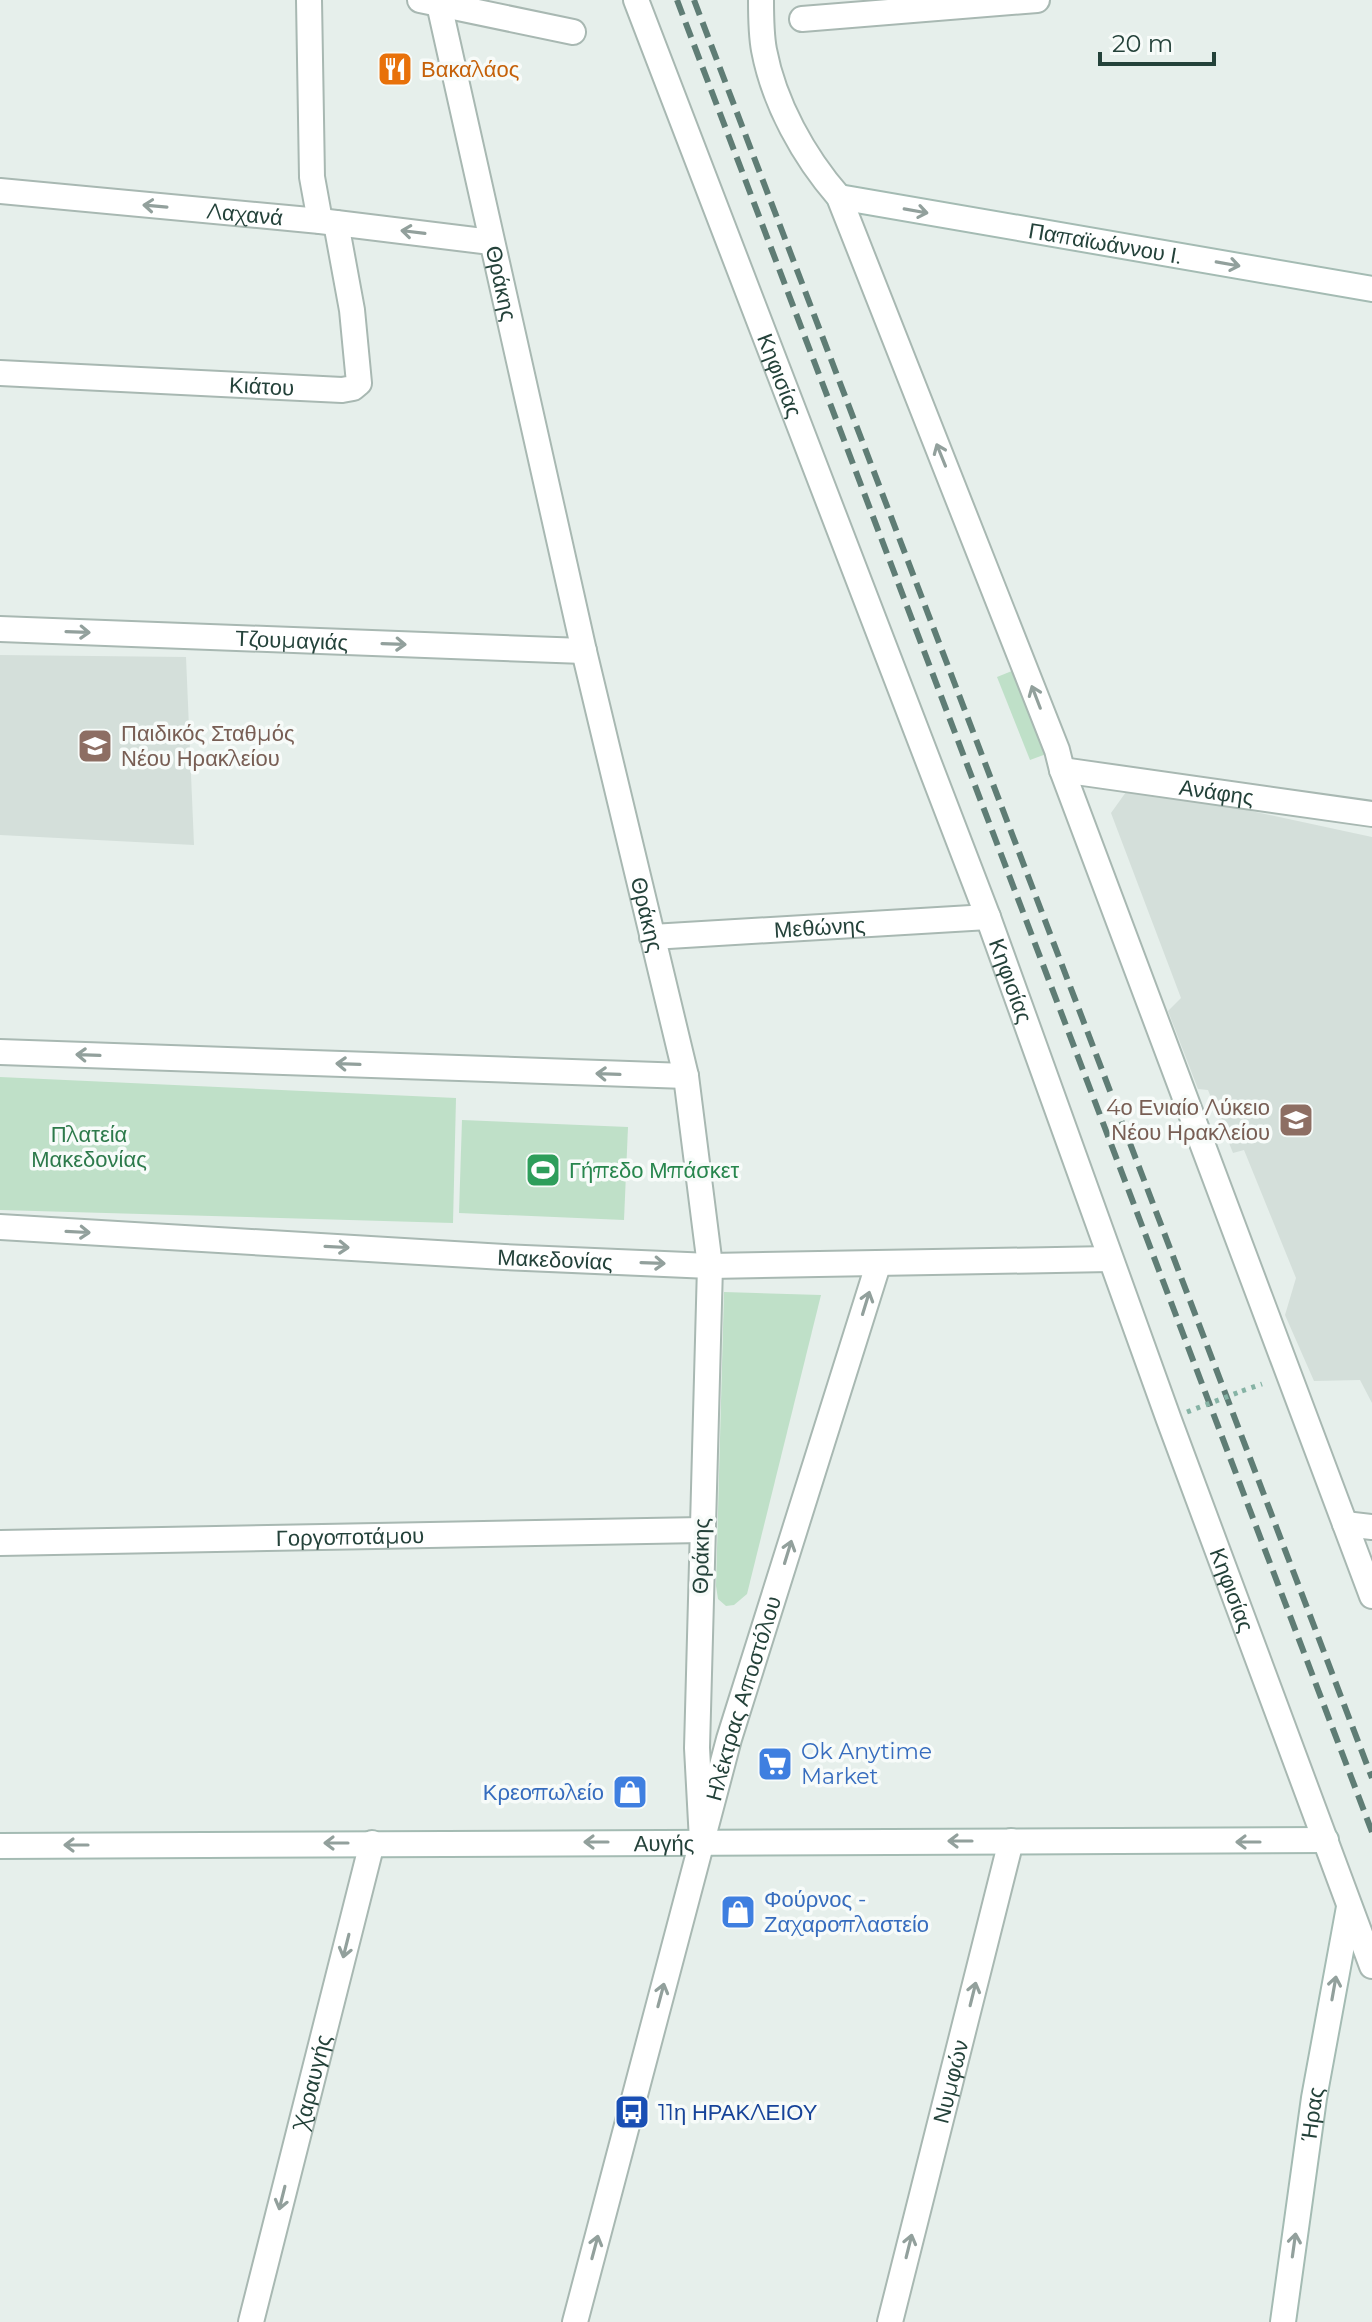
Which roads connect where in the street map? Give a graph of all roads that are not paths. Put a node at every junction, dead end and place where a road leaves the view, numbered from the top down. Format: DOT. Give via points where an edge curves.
graph roads {
  1 [pos="309,0"];
  2 [pos="636,0"];
  3 [pos="761,0"];
  4 [pos="1037,0"];
  5 [pos="430,2"];
  6 [pos="802,19"];
  7 [pos="573,32"];
  8 [pos="0,191"];
  9 [pos="839,197"];
  10 [pos="328,222"];
  11 [pos="491,242"];
  12 [pos="1372,289"];
  13 [pos="0,373"];
  14 [pos="0,629"];
  15 [pos="584,651"];
  16 [pos="1062,770"];
  17 [pos="1372,814"];
  18 [pos="988,917"];
  19 [pos="652,937"];
  20 [pos="0,1052"];
  21 [pos="686,1076"];
  22 [pos="0,1227"];
  23 [pos="1110,1259"];
  24 [pos="878,1265"];
  25 [pos="710,1266"];
  26 [pos="1345,1524"];
  27 [pos="1372,1527"];
  28 [pos="702,1530"];
  29 [pos="0,1543"];
  30 [pos="1372,1596"];
  31 [pos="1326,1840"];
  32 [pos="702,1841"];
  33 [pos="1011,1841"];
  34 [pos="372,1843"];
  35 [pos="0,1846"];
  36 [pos="1349,1907"];
  37 [pos="1372,1966"];
  38 [pos="251,2322"];
  39 [pos="575,2322"];
  40 [pos="890,2322"];
  41 [pos="1283,2322"];
  1 -- 10 [label="street, Κιάτου" via="312,177"];
  2 -- 18 [label="street, Κηφισίας"];
  3 -- 9 [label="street" via="764,50 797,140"];
  4 -- 6 [label="street"];
  5 -- 7 [label="street"];
  5 -- 11 [label="street, Θράκης"];
  10 -- 8 [label="street, Λαχανά, one-way"];
  9 -- 12 [label="street, Παπαϊωάννου Ι., one-way"];
  16 -- 9 [label="street, one-way"];
  11 -- 10 [label="street, Λαχανά, one-way"];
  10 -- 13 [label="street, Κιάτου" via="352,310 359,383 353,388"];
  11 -- 15 [label="street, Θράκης"];
  14 -- 15 [label="street, Τζουμαγιάς, one-way"];
  15 -- 19 [label="street, Θράκης"];
  16 -- 17 [label="street, Ανάφης"];
  16 -- 26 [label="street"];
  18 -- 19 [label="street, Μεθώνης"];
  18 -- 23 [label="street, Κηφισίας"];
  19 -- 21 [label="street, Θράκης"];
  21 -- 20 [label="street, one-way"];
  21 -- 25 [label="street, Θράκης"];
  22 -- 25 [label="street, Μακεδονίας, one-way"];
  23 -- 24 [label="street, Μακεδονίας"];
  23 -- 31 [label="street, Κηφισίας"];
  24 -- 25 [label="street, Μακεδονίας"];
  32 -- 24 [label="street, Ηλέκτρας Αποστόλου, one-way"];
  25 -- 28 [label="street, Θράκης"];
  26 -- 27 [label="street"];
  26 -- 30 [label="street"];
  28 -- 29 [label="street, Γοργοποτάμου"];
  28 -- 32 [label="street, Θράκης" via="697,1748"];
  31 -- 33 [label="street, Αυγής, one-way"];
  31 -- 36 [label="street, Κηφισίας"];
  33 -- 32 [label="street, Αυγής, one-way"];
  32 -- 34 [label="street, Αυγής, one-way"];
  39 -- 32 [label="street, Ηλέκτρας Αποστόλου, one-way"];
  40 -- 33 [label="street, Νυμφών, one-way"];
  34 -- 35 [label="street, Αυγής, one-way"];
  34 -- 38 [label="street, Χαραυγής, one-way"];
  36 -- 37 [label="street, Κηφισίας"];
  41 -- 36 [label="street, Ήρας, one-way" via="1314,2098"];
}
